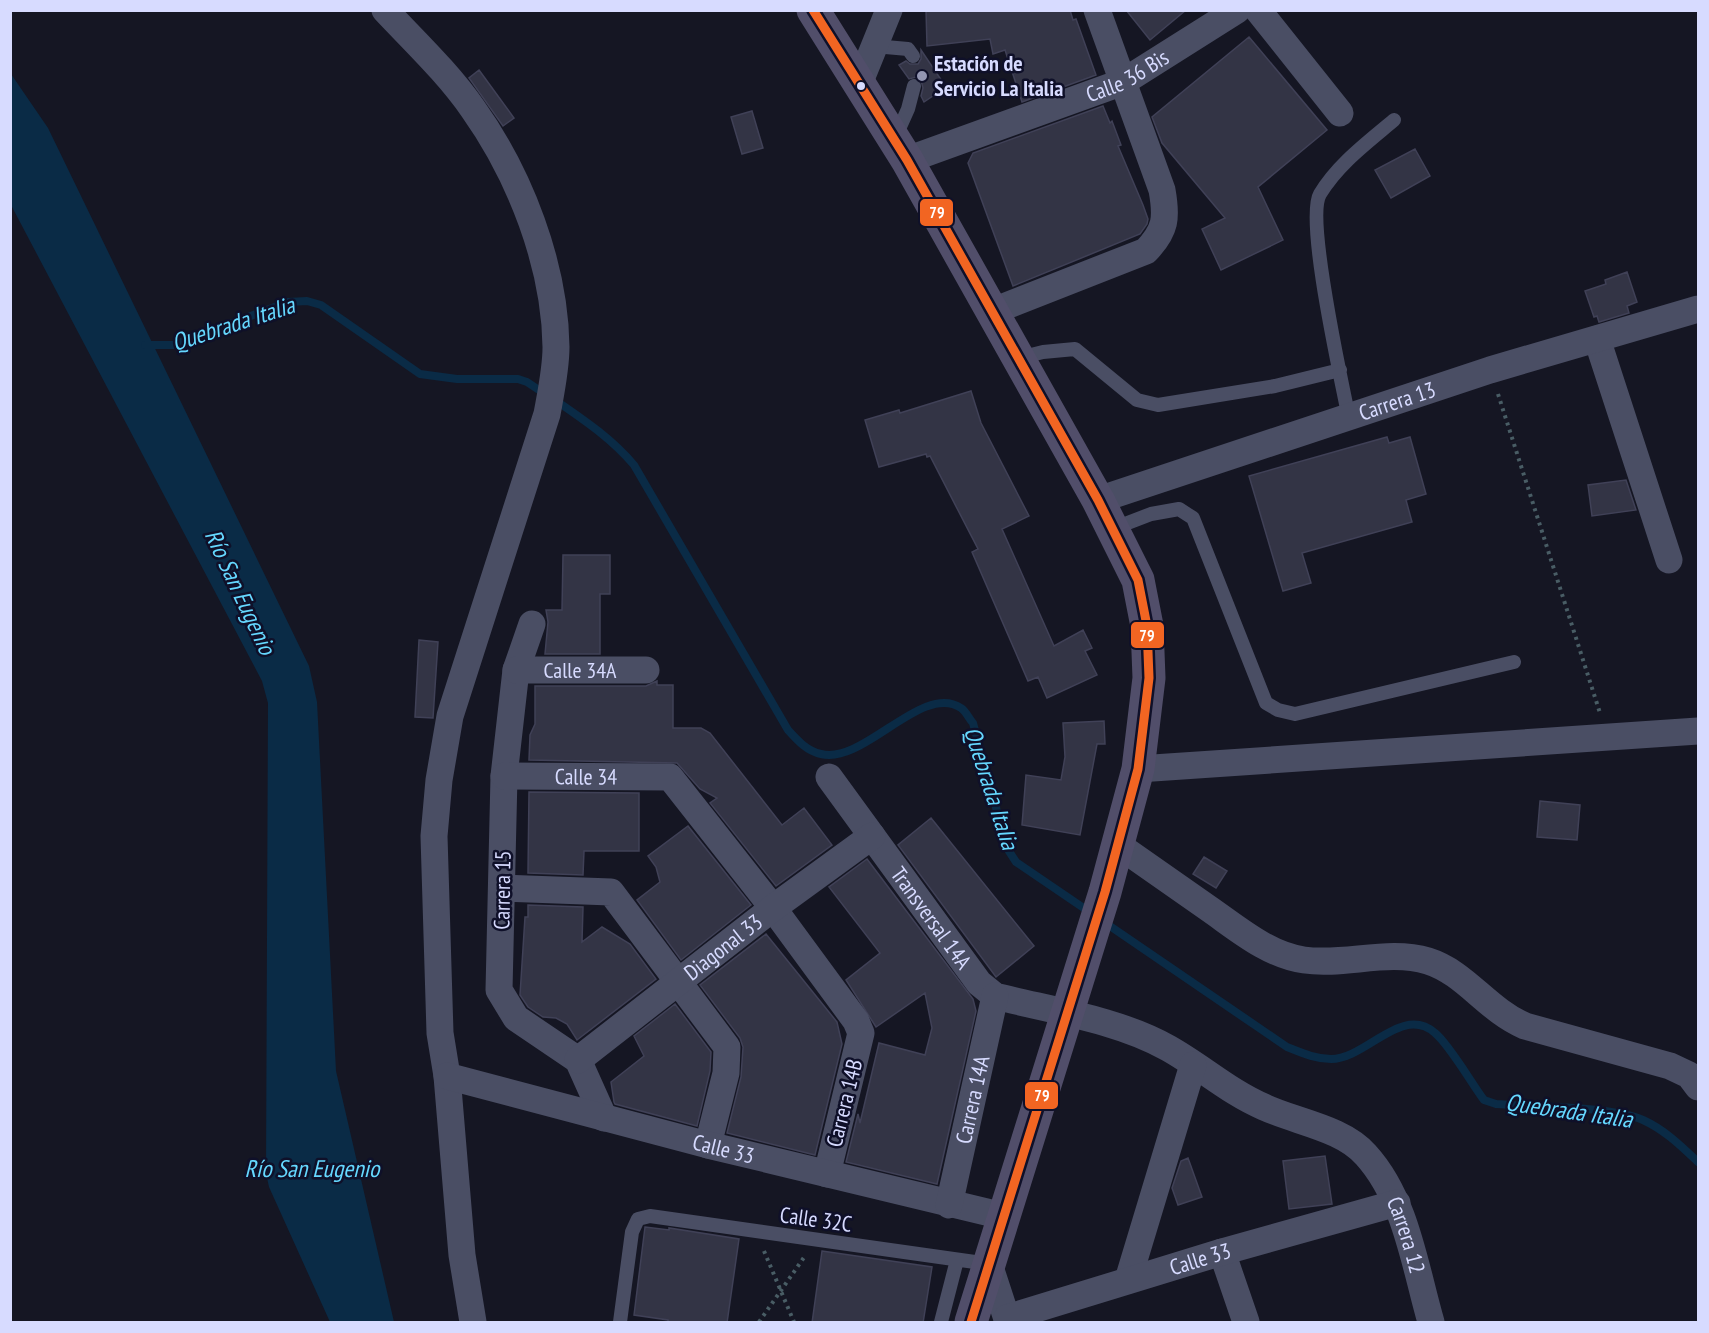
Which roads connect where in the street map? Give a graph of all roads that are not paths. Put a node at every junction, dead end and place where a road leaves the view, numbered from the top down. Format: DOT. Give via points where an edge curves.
graph roads {
  1 [pos="385,10"];
  2 [pos="813,10"];
  3 [pos="889,10"];
  4 [pos="1097,10"];
  5 [pos="1258,10"];
  6 [pos="1227,14"];
  7 [pos="874,46"];
  8 [pos="913,56"];
  9 [pos="1123,82"];
  10 [pos="859,84"];
  11 [pos="914,86"];
  12 [pos="1340,113"];
  13 [pos="1394,120"];
  14 [pos="900,150"];
  15 [pos="1698,309"];
  16 [pos="993,311"];
  17 [pos="1597,339"];
  18 [pos="1017,358"];
  19 [pos="1340,370"];
  20 [pos="1349,419"];
  21 [pos="1098,500"];
  22 [pos="1112,529"];
  23 [pos="1669,560"];
  24 [pos="532,624"];
  25 [pos="1514,662"];
  26 [pos="516,670"];
  27 [pos="646,670"];
  28 [pos="1698,731"];
  29 [pos="1138,769"];
  30 [pos="504,776"];
  31 [pos="829,777"];
  32 [pos="872,836"];
  33 [pos="1118,845"];
  34 [pos="502,888"];
  35 [pos="773,908"];
  36 [pos="680,981"];
  37 [pos="995,996"];
  38 [pos="1066,1014"];
  39 [pos="578,1060"];
  40 [pos="1193,1065"];
  41 [pos="447,1076"];
  42 [pos="1698,1087"];
  43 [pos="604,1118"];
  44 [pos="708,1145"];
  45 [pos="827,1174"];
  46 [pos="1397,1203"];
  47 [pos="949,1205"];
  48 [pos="1003,1216"];
  49 [pos="1222,1252"];
  50 [pos="973,1262"];
  51 [pos="1128,1280"];
  52 [pos="1007,1320"];
  53 [pos="1429,1322"];
  54 [pos="473,1323"];
  55 [pos="620,1323"];
  56 [pos="941,1323"];
  57 [pos="971,1323"];
  58 [pos="1246,1323"];
  1 -- 41 [label="street" via="473,109 507,165 546,271 554,314 554,378 547,414 450,716 439,780 434,836 435,944 440,1033"];
  2 -- 10 [label="main road"];
  3 -- 7 [label="street"];
  4 -- 9 [label="street"];
  5 -- 12 [label="street"];
  6 -- 9 [label="street, Calle 36 Bis"];
  7 -- 8 [label="lane" via="908,49"];
  7 -- 10 [label="street"];
  9 -- 14 [label="street, Calle 36 Bis"];
  9 -- 16 [label="street" via="1162,190 1167,215 1159,238 1146,251"];
  10 -- 14 [label="main road"];
  11 -- 14 [label="lane"];
  13 -- 19 [label="lane" via="1350,157 1318,196 1316,231"];
  14 -- 16 [label="main road"];
  15 -- 17 [label="street, Carrera 13"];
  16 -- 18 [label="main road"];
  17 -- 20 [label="street, Carrera 13" via="1490,370"];
  17 -- 23 [label="street"];
  18 -- 19 [label="lane" via="1075,349 1137,400 1158,405 1275,386"];
  18 -- 21 [label="main road"];
  19 -- 20 [label="lane"];
  20 -- 21 [label="street, Carrera 13"];
  21 -- 22 [label="main road"];
  22 -- 25 [label="lane" via="1151,514 1179,509 1193,518 1266,703 1278,710 1295,714"];
  22 -- 29 [label="main road" via="1138,580 1147,626 1149,678"];
  24 -- 26 [label="street, Carrera 15"];
  26 -- 27 [label="street, Calle 34A"];
  26 -- 30 [label="street, Carrera 15"];
  28 -- 29 [label="street"];
  29 -- 33 [label="main road"];
  30 -- 34 [label="street, Carrera 15"];
  30 -- 35 [label="street, Calle 34" via="670,777"];
  31 -- 32 [label="street, Transversal 14A"];
  32 -- 35 [label="street, Diagonal 33"];
  32 -- 37 [label="street, Transversal 14A" via="979,984"];
  33 -- 38 [label="main road"];
  33 -- 42 [label="street" via="1272,951 1305,960 1426,960 1452,971 1507,1018 1670,1066 1689,1075"];
  34 -- 36 [label="street" via="611,892"];
  34 -- 39 [label="street, Carrera 15" via="499,990 516,1018"];
  35 -- 36 [label="street, Diagonal 33"];
  35 -- 45 [label="street, Carrera 14B" via="861,1033"];
  36 -- 39 [label="street, Diagonal 33"];
  36 -- 44 [label="street" via="727,1047 726,1073"];
  37 -- 38 [label="street"];
  37 -- 47 [label="street, Carrera 14A"];
  38 -- 40 [label="street" via="1134,1032 1169,1048"];
  38 -- 48 [label="main road"];
  39 -- 43 [label="street"];
  40 -- 46 [label="street, Carrera 12" via="1230,1091 1263,1107 1353,1142"];
  40 -- 51 [label="street"];
  41 -- 43 [label="street, Calle 33"];
  41 -- 54 [label="street" via="462,1255"];
  43 -- 44 [label="street, Calle 33"];
  44 -- 45 [label="street, Calle 33"];
  45 -- 47 [label="street, Calle 33"];
  46 -- 49 [label="street, Calle 33"];
  46 -- 53 [label="street, Carrera 12"];
  47 -- 48 [label="street, Calle 33"];
  48 -- 50 [label="main road"];
  49 -- 51 [label="street, Calle 33"];
  49 -- 58 [label="street"];
  50 -- 52 [label="street"];
  50 -- 55 [label="lane, Calle 32C" via="650,1216 638,1220 632,1232"];
  50 -- 56 [label="lane"];
  50 -- 57 [label="main road"];
  51 -- 52 [label="street, Calle 33"];
}
